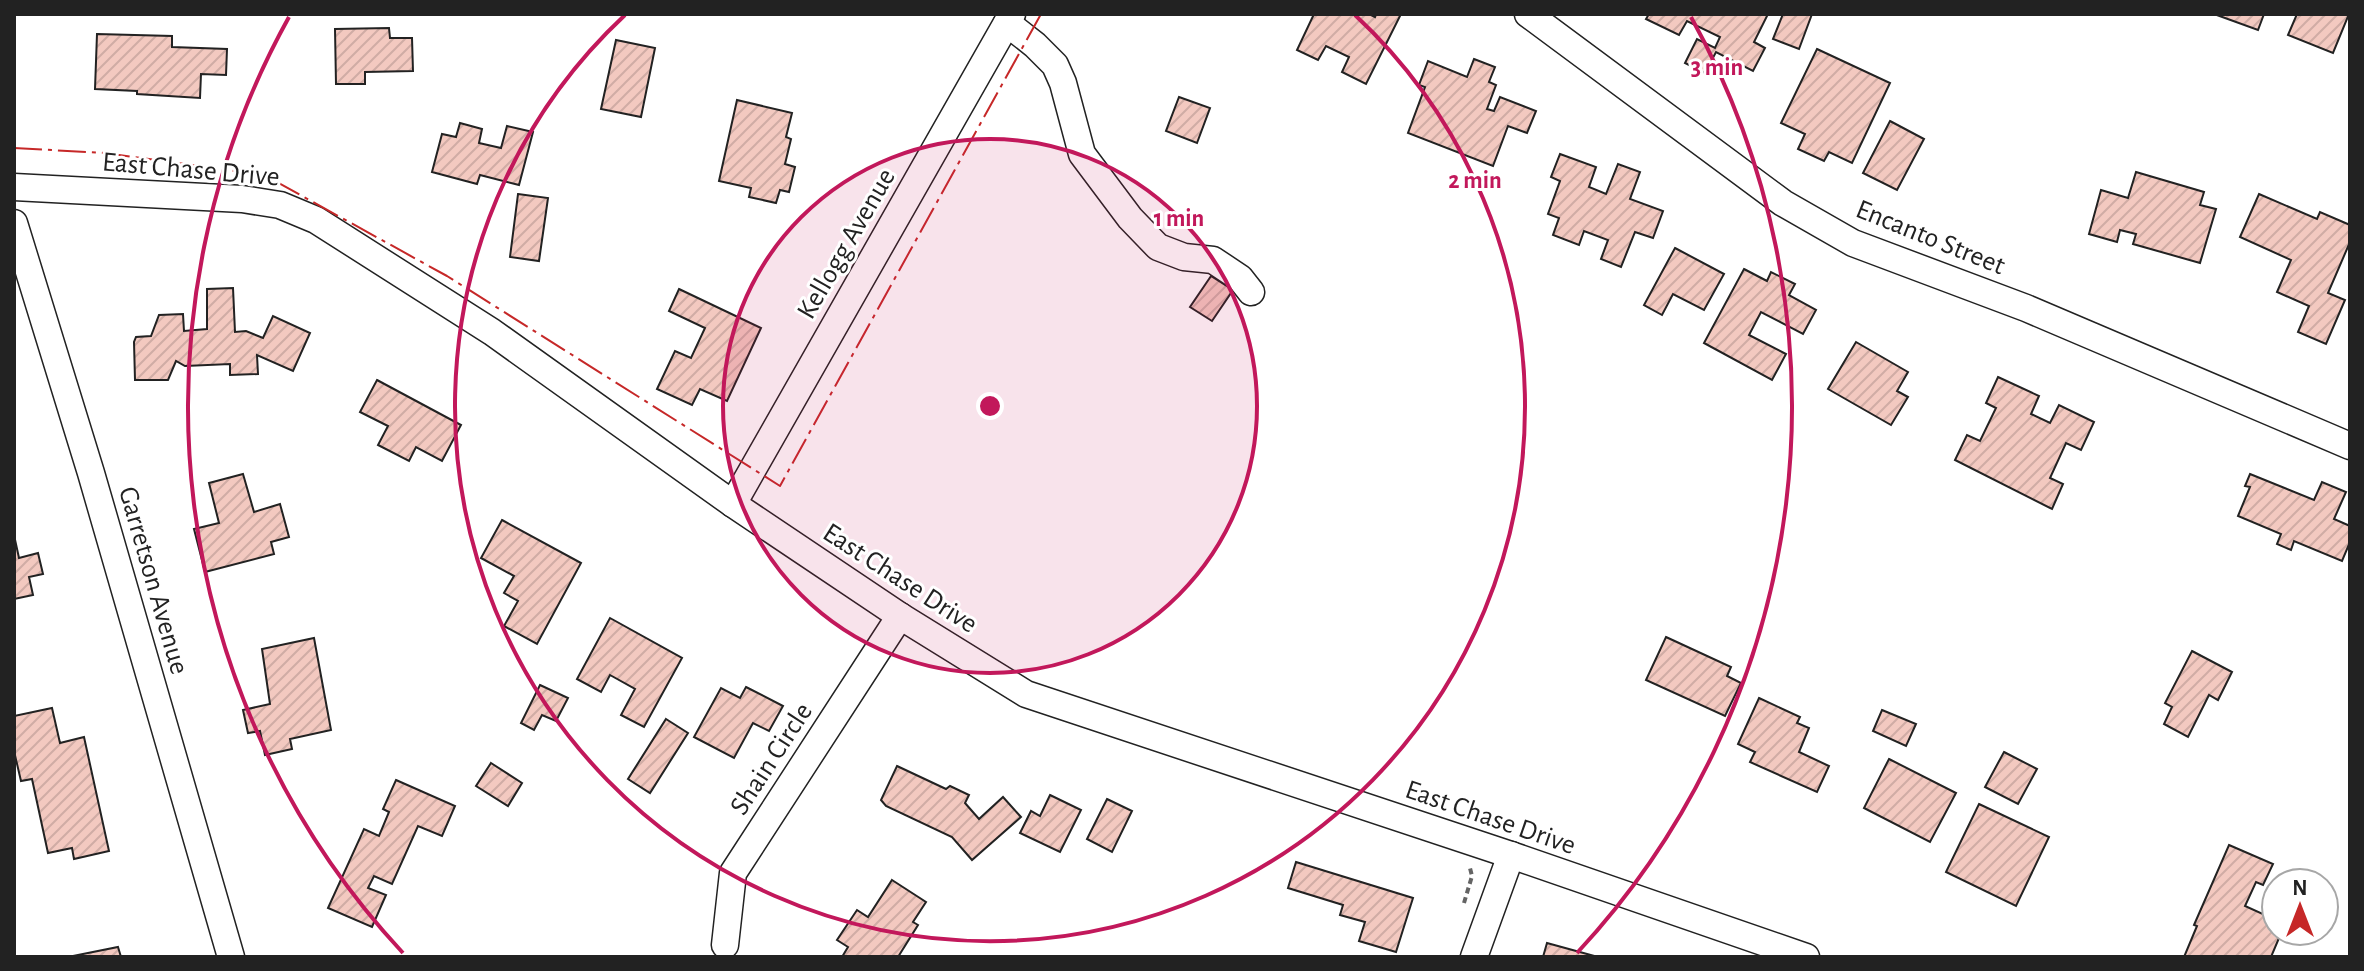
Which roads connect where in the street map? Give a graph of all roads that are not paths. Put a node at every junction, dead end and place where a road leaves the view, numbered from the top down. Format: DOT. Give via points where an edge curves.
graph roads {
  1 [pos="1528,14"];
  2 [pos="1010,19"];
  3 [pos="14,187"];
  4 [pos="14,223"];
  5 [pos="1251,292"];
  6 [pos="2350,446"];
  7 [pos="733,504"];
  8 [pos="900,616"];
  9 [pos="1511,855"];
  10 [pos="725,945"];
  11 [pos="231,957"];
  12 [pos="1474,957"];
  13 [pos="1806,957"];
  1 -- 6 [label="street, Encanto Street" via="1783,203 1853,243 2026,308"];
  2 -- 5 [label="street" via="1055,65 1082,154 1130,218 1158,247 1213,260"];
  2 -- 7 [label="street, Kellogg Avenue"];
  3 -- 7 [label="street, East Chase Drive" via="242,199 280,205 316,220 492,332"];
  4 -- 11 [label="street, Garretson Avenue"];
  7 -- 8 [label="street, East Chase Drive"];
  8 -- 9 [label="street, East Chase Drive" via="1026,694"];
  8 -- 10 [label="street, Shain Circle" via="733,873"];
  9 -- 12 [label="street"];
  9 -- 13 [label="street, East Chase Drive"];
}
